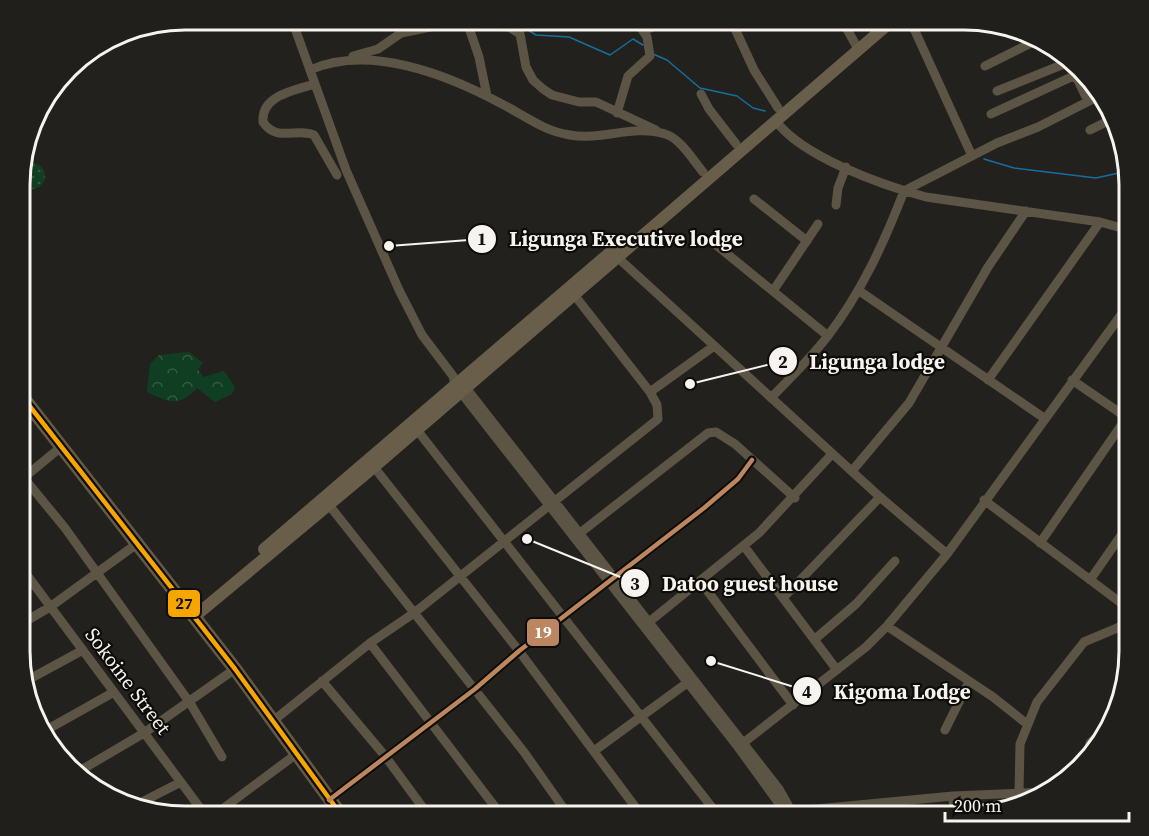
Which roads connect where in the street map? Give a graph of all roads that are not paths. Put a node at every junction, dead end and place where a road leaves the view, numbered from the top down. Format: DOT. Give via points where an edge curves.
graph roads {
  1 [pos="296,30"];
  2 [pos="405,30"];
  3 [pos="412,30"];
  4 [pos="471,30"];
  5 [pos="514,30"];
  6 [pos="736,30"];
  7 [pos="847,30"];
  8 [pos="871,30"];
  9 [pos="879,30"];
  10 [pos="915,30"];
  11 [pos="643,31"];
  12 [pos="401,32"];
  13 [pos="1028,44"];
  14 [pos="856,46"];
  15 [pos="342,60"];
  16 [pos="1059,63"];
  17 [pos="985,66"];
  18 [pos="310,70"];
  19 [pos="1074,76"];
  20 [pos="314,84"];
  21 [pos="1082,86"];
  22 [pos="996,91"];
  23 [pos="701,94"];
  24 [pos="487,96"];
  25 [pos="1093,99"];
  26 [pos="1088,101"];
  27 [pos="617,112"];
  28 [pos="777,114"];
  29 [pos="990,114"];
  30 [pos="1105,122"];
  31 [pos="1090,130"];
  32 [pos="660,133"];
  33 [pos="736,144"];
  34 [pos="972,156"];
  35 [pos="846,167"];
  36 [pos="702,172"];
  37 [pos="337,176"];
  38 [pos="904,191"];
  39 [pos="754,199"];
  40 [pos="836,205"];
  41 [pos="1026,211"];
  42 [pos="1100,222"];
  43 [pos="818,224"];
  44 [pos="1119,227"];
  45 [pos="710,240"];
  46 [pos="807,241"];
  47 [pos="617,257"];
  48 [pos="858,290"];
  49 [pos="571,291"];
  50 [pos="773,291"];
  51 [pos="1119,317"];
  52 [pos="828,336"];
  53 [pos="714,346"];
  54 [pos="940,346"];
  55 [pos="988,380"];
  56 [pos="1072,380"];
  57 [pos="459,384"];
  58 [pos="651,392"];
  59 [pos="771,398"];
  60 [pos="30,407"];
  61 [pos="1119,411"];
  62 [pos="1044,418"];
  63 [pos="417,430"];
  64 [pos="1119,430"];
  65 [pos="61,447"];
  66 [pos="832,454"];
  67 [pos="752,460"];
  68 [pos="374,467"];
  69 [pos="852,471"];
  70 [pos="30,473"];
  71 [pos="30,488"];
  72 [pos="880,497"];
  73 [pos="795,498"];
  74 [pos="984,501"];
  75 [pos="552,503"];
  76 [pos="329,505"];
  77 [pos="580,533"];
  78 [pos="1119,538"];
  79 [pos="505,542"];
  80 [pos="138,543"];
  81 [pos="1040,543"];
  82 [pos="744,546"];
  83 [pos="947,554"];
  84 [pos="895,561"];
  85 [pos="97,574"];
  86 [pos="458,576"];
  87 [pos="30,579"];
  88 [pos="612,580"];
  89 [pos="1090,580"];
  90 [pos="700,581"];
  91 [pos="784,597"];
  92 [pos="1119,602"];
  93 [pos="50,607"];
  94 [pos="414,613"];
  95 [pos="192,614"];
  96 [pos="564,616"];
  97 [pos="30,619"];
  98 [pos="649,622"];
  99 [pos="888,626"];
  100 [pos="1119,626"];
  101 [pos="815,639"];
  102 [pos="370,643"];
  103 [pos="82,650"];
  104 [pos="519,651"];
  105 [pos="235,669"];
  106 [pos="837,670"];
  107 [pos="32,677"];
  108 [pos="690,680"];
  109 [pos="322,681"];
  110 [pos="969,682"];
  111 [pos="475,689"];
  112 [pos="114,692"];
  113 [pos="190,703"];
  114 [pos="793,705"];
  115 [pos="640,717"];
  116 [pos="273,721"];
  117 [pos="431,721"];
  118 [pos="1026,724"];
  119 [pos="51,728"];
  120 [pos="945,730"];
  121 [pos="144,733"];
  122 [pos="741,745"];
  123 [pos="594,751"];
  124 [pos="296,755"];
  125 [pos="385,756"];
  126 [pos="222,757"];
  127 [pos="84,768"];
  128 [pos="181,782"];
  129 [pos="1019,793"];
  130 [pos="1026,793"];
  131 [pos="953,796"];
  132 [pos="145,800"];
  133 [pos="329,800"];
  134 [pos="199,806"];
  135 [pos="227,806"];
  136 [pos="334,806"];
  137 [pos="422,806"];
  138 [pos="495,806"];
  139 [pos="562,806"];
  140 [pos="635,806"];
  141 [pos="710,806"];
  142 [pos="785,806"];
  143 [pos="850,806"];
  144 [pos="954,806"];
  1 -- 18 [label="street"];
  2 -- 12 [label="street"];
  3 -- 12 [label="street"];
  4 -- 24 [label="street"];
  5 -- 27 [label="street" via="520,34 532,80 543,89 579,102 596,102"];
  6 -- 28 [label="street"];
  7 -- 14 [label="street"];
  8 -- 14 [label="main road"];
  9 -- 14 [label="main road"];
  10 -- 34 [label="street"];
  11 -- 27 [label="street" via="650,56 628,76"];
  12 -- 15 [label="street" via="378,49"];
  13 -- 17 [label="street"];
  14 -- 28 [label="main road"];
  15 -- 18 [label="street"];
  15 -- 24 [label="street" via="416,68"];
  16 -- 22 [label="street"];
  18 -- 20 [label="street"];
  19 -- 29 [label="street"];
  20 -- 37 [label="street" via="269,102 263,122 279,134 314,135"];
  20 -- 57 [label="street" via="346,170 399,290 422,335"];
  21 -- 26 [label="street"];
  23 -- 33 [label="street"];
  24 -- 32 [label="street" via="532,122 570,136"];
  25 -- 26 [label="street"];
  26 -- 34 [label="street"];
  27 -- 32 [label="street"];
  28 -- 33 [label="main road"];
  28 -- 35 [label="street" via="784,132 807,149"];
  28 -- 47 [label="main road"];
  30 -- 31 [label="street"];
  32 -- 36 [label="street" via="671,136"];
  33 -- 36 [label="main road"];
  34 -- 38 [label="street"];
  35 -- 38 [label="street"];
  35 -- 40 [label="street"];
  36 -- 49 [label="main road"];
  38 -- 41 [label="street"];
  38 -- 48 [label="street" via="884,243"];
  39 -- 46 [label="street"];
  41 -- 42 [label="street"];
  41 -- 54 [label="street"];
  42 -- 44 [label="street"];
  42 -- 55 [label="street"];
  43 -- 46 [label="street"];
  45 -- 50 [label="street"];
  46 -- 50 [label="street"];
  47 -- 49 [label="main road"];
  47 -- 53 [label="street"];
  48 -- 52 [label="street"];
  48 -- 54 [label="street"];
  49 -- 57 [label="main road"];
  49 -- 58 [label="street"];
  50 -- 52 [label="street"];
  51 -- 56 [label="street"];
  52 -- 59 [label="street"];
  53 -- 58 [label="street"];
  53 -- 59 [label="street"];
  54 -- 55 [label="street"];
  54 -- 69 [label="street" via="899,417"];
  55 -- 62 [label="street"];
  56 -- 61 [label="street"];
  56 -- 62 [label="street"];
  57 -- 63 [label="main road"];
  57 -- 75 [label="street"];
  57 -- 95 [label="main road"];
  58 -- 75 [label="street" via="658,410 655,423"];
  59 -- 66 [label="street"];
  60 -- 65 [label="highway"];
  62 -- 74 [label="street"];
  63 -- 68 [label="main road"];
  63 -- 79 [label="street"];
  64 -- 81 [label="street"];
  65 -- 70 [label="street"];
  65 -- 80 [label="highway"];
  66 -- 69 [label="street"];
  66 -- 73 [label="street"];
  67 -- 73 [label="street"];
  67 -- 77 [label="street" via="723,434 708,433"];
  67 -- 88 [label="street" via="712,501"];
  68 -- 76 [label="main road"];
  68 -- 86 [label="street"];
  69 -- 72 [label="street"];
  71 -- 85 [label="street"];
  72 -- 83 [label="street"];
  72 -- 91 [label="street"];
  73 -- 82 [label="street"];
  74 -- 81 [label="street"];
  74 -- 83 [label="street"];
  75 -- 77 [label="street"];
  75 -- 79 [label="street"];
  75 -- 88 [label="street"];
  76 -- 94 [label="street"];
  76 -- 95 [label="main road"];
  77 -- 88 [label="street"];
  78 -- 89 [label="street"];
  79 -- 86 [label="street"];
  79 -- 96 [label="street"];
  80 -- 85 [label="street"];
  80 -- 95 [label="highway"];
  81 -- 89 [label="street"];
  82 -- 90 [label="street"];
  82 -- 91 [label="street"];
  83 -- 99 [label="street"];
  84 -- 101 [label="street" via="856,604"];
  85 -- 93 [label="street"];
  85 -- 113 [label="street"];
  86 -- 94 [label="street"];
  86 -- 104 [label="street"];
  87 -- 93 [label="street, Sokoine Street"];
  88 -- 96 [label="street"];
  88 -- 98 [label="street"];
  88 -- 108 [label="street"];
  89 -- 92 [label="street"];
  90 -- 98 [label="street"];
  90 -- 114 [label="street"];
  91 -- 101 [label="street"];
  93 -- 97 [label="street"];
  93 -- 103 [label="street, Sokoine Street"];
  94 -- 102 [label="street"];
  94 -- 111 [label="street"];
  95 -- 105 [label="highway"];
  96 -- 104 [label="street"];
  96 -- 115 [label="street"];
  98 -- 108 [label="street"];
  99 -- 106 [label="street"];
  99 -- 110 [label="street"];
  100 -- 118 [label="street" via="1080,646 1037,702"];
  101 -- 106 [label="street"];
  102 -- 109 [label="street"];
  102 -- 117 [label="street"];
  103 -- 107 [label="street"];
  103 -- 112 [label="street, Sokoine Street"];
  104 -- 111 [label="street"];
  104 -- 123 [label="street"];
  105 -- 113 [label="street"];
  105 -- 116 [label="highway"];
  106 -- 114 [label="street"];
  108 -- 115 [label="street"];
  108 -- 122 [label="street"];
  109 -- 116 [label="street"];
  109 -- 125 [label="street"];
  110 -- 118 [label="street"];
  110 -- 120 [label="street"];
  111 -- 117 [label="street"];
  111 -- 139 [label="street"];
  112 -- 119 [label="street"];
  112 -- 121 [label="street, Sokoine Street"];
  113 -- 121 [label="street"];
  113 -- 126 [label="street"];
  114 -- 122 [label="street"];
  115 -- 123 [label="street"];
  115 -- 141 [label="street"];
  116 -- 124 [label="highway"];
  117 -- 125 [label="street"];
  117 -- 138 [label="street"];
  118 -- 129 [label="street" via="1018,757"];
  121 -- 127 [label="street"];
  121 -- 128 [label="street, Sokoine Street"];
  122 -- 142 [label="street"];
  123 -- 140 [label="street"];
  124 -- 133 [label="highway"];
  124 -- 135 [label="street"];
  125 -- 133 [label="street"];
  125 -- 137 [label="street"];
  128 -- 132 [label="street"];
  128 -- 134 [label="street, Sokoine Street"];
  129 -- 130 [label="street"];
  129 -- 131 [label="street"];
  131 -- 143 [label="street"];
  131 -- 144 [label="street"];
  133 -- 136 [label="highway"];
}
